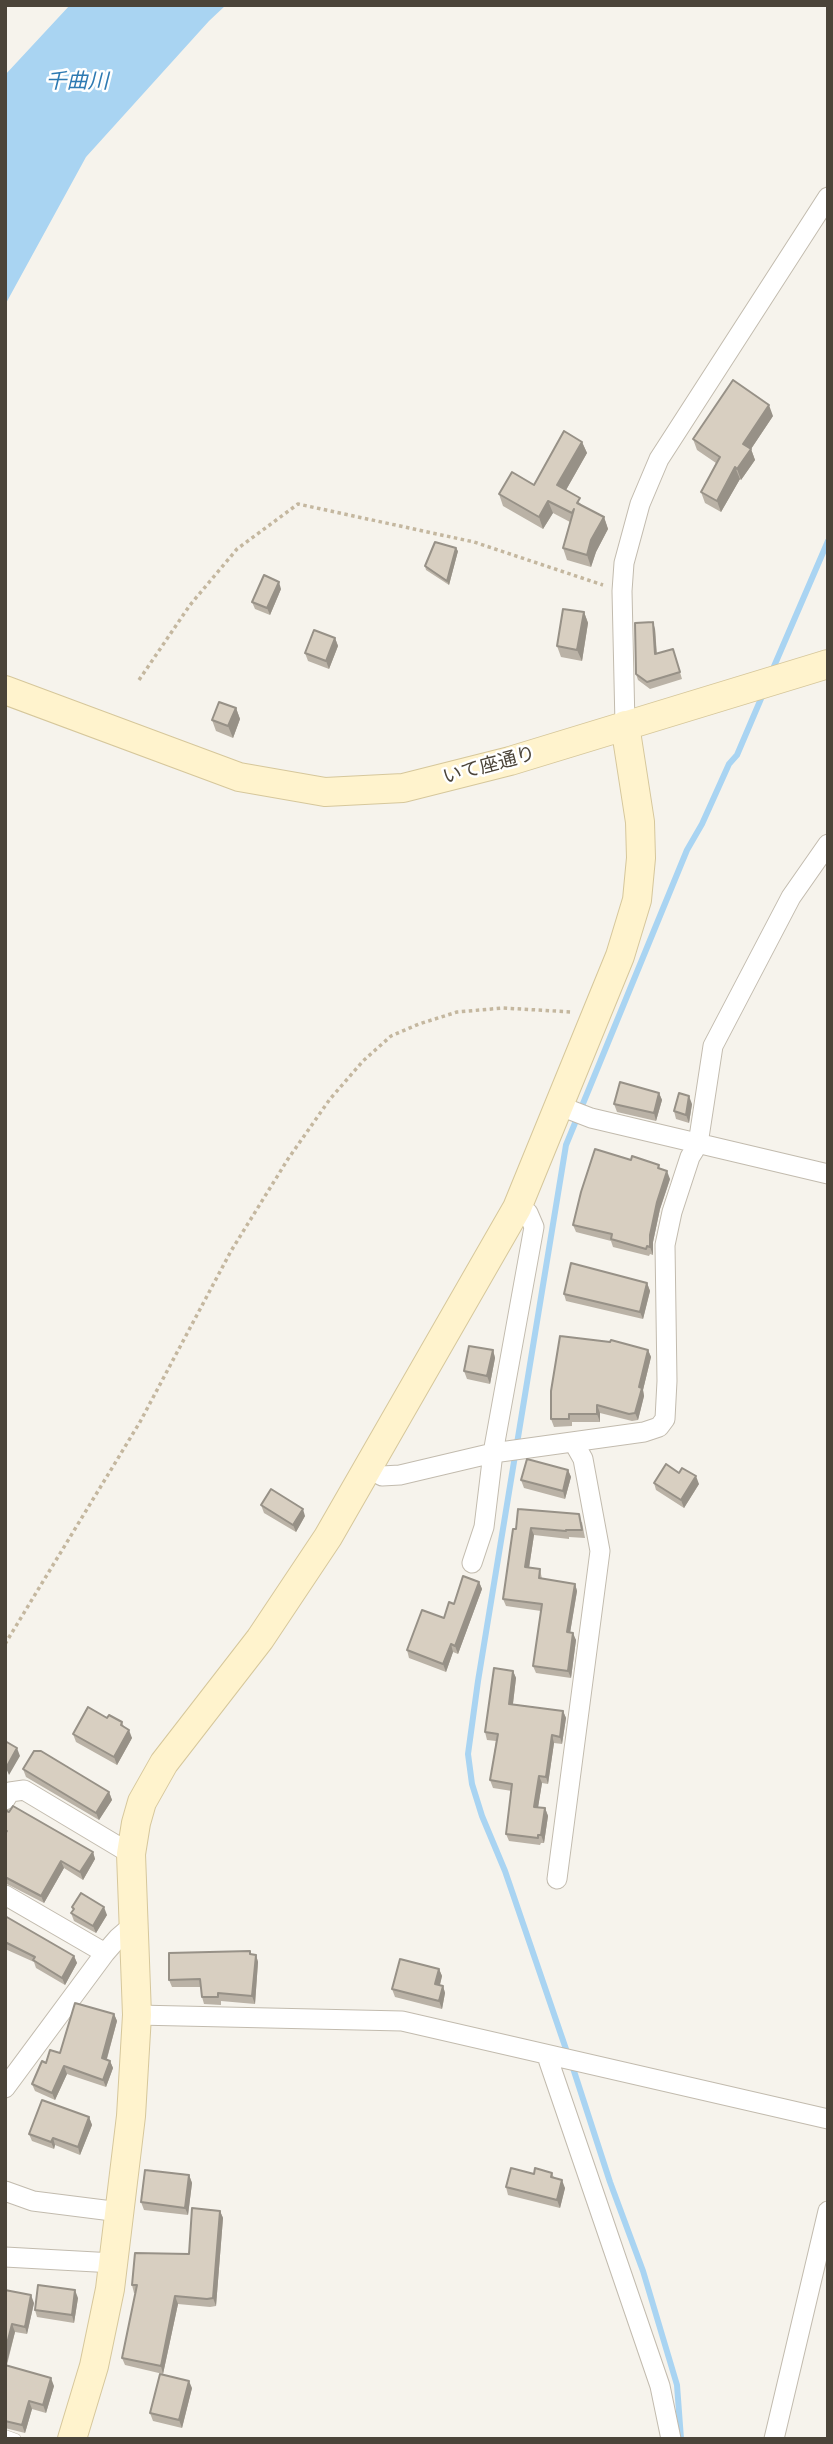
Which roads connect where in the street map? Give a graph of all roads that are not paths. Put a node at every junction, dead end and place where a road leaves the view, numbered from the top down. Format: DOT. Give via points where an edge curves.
graph roads {
  1 [pos="828,197"];
  2 [pos="828,664"];
  3 [pos="5,690"];
  4 [pos="625,724"];
  5 [pos="828,844"];
  6 [pos="566,1108"];
  7 [pos="698,1144"];
  8 [pos="828,1174"];
  9 [pos="517,1208"];
  10 [pos="574,1443"];
  11 [pos="507,1451"];
  12 [pos="369,1468"];
  13 [pos="472,1563"];
  14 [pos="5,1800"];
  15 [pos="131,1854"];
  16 [pos="556,1880"];
  17 [pos="5,1895"];
  18 [pos="133,1925"];
  19 [pos="105,1953"];
  20 [pos="137,2015"];
  21 [pos="552,2057"];
  22 [pos="5,2088"];
  23 [pos="828,2119"];
  24 [pos="5,2191"];
  25 [pos="120,2211"];
  26 [pos="828,2211"];
  27 [pos="5,2257"];
  28 [pos="114,2263"];
  29 [pos="5,2435"];
  30 [pos="16,2439"];
  31 [pos="72,2439"];
  32 [pos="671,2439"];
  33 [pos="774,2439"];
  1 -- 4 [label="street" via="659,459 633,523 622,591"];
  2 -- 4 [label="street, いて座通り"];
  3 -- 4 [label="street, いて座通り" via="239,777 339,791 403,788 510,761"];
  4 -- 6 [label="street" via="640,822 637,900"];
  5 -- 7 [label="street" via="791,897 713,1046"];
  6 -- 7 [label="street"];
  6 -- 9 [label="street"];
  7 -- 8 [label="street"];
  7 -- 10 [label="street" via="690,1157 665,1245 665,1419 659,1427 644,1432"];
  9 -- 11 [label="street" via="528,1213 534,1227"];
  9 -- 12 [label="street"];
  10 -- 11 [label="street"];
  10 -- 16 [label="street" via="583,1459 600,1551"];
  11 -- 12 [label="street" via="400,1475 382,1476"];
  11 -- 13 [label="street"];
  12 -- 15 [label="street" via="260,1639 152,1781 142,1802"];
  14 -- 15 [label="street" via="10,1792 24,1790"];
  15 -- 18 [label="street"];
  17 -- 19 [label="street"];
  18 -- 19 [label="street"];
  18 -- 20 [label="street"];
  19 -- 22 [label="street"];
  20 -- 21 [label="street" via="402,2021"];
  20 -- 25 [label="street"];
  21 -- 23 [label="street"];
  21 -- 32 [label="street" via="660,2386"];
  24 -- 25 [label="street" via="33,2201"];
  25 -- 28 [label="street"];
  26 -- 33 [label="street"];
  27 -- 28 [label="street"];
  28 -- 31 [label="street" via="102,2330"];
  29 -- 30 [label="lane"];
}
